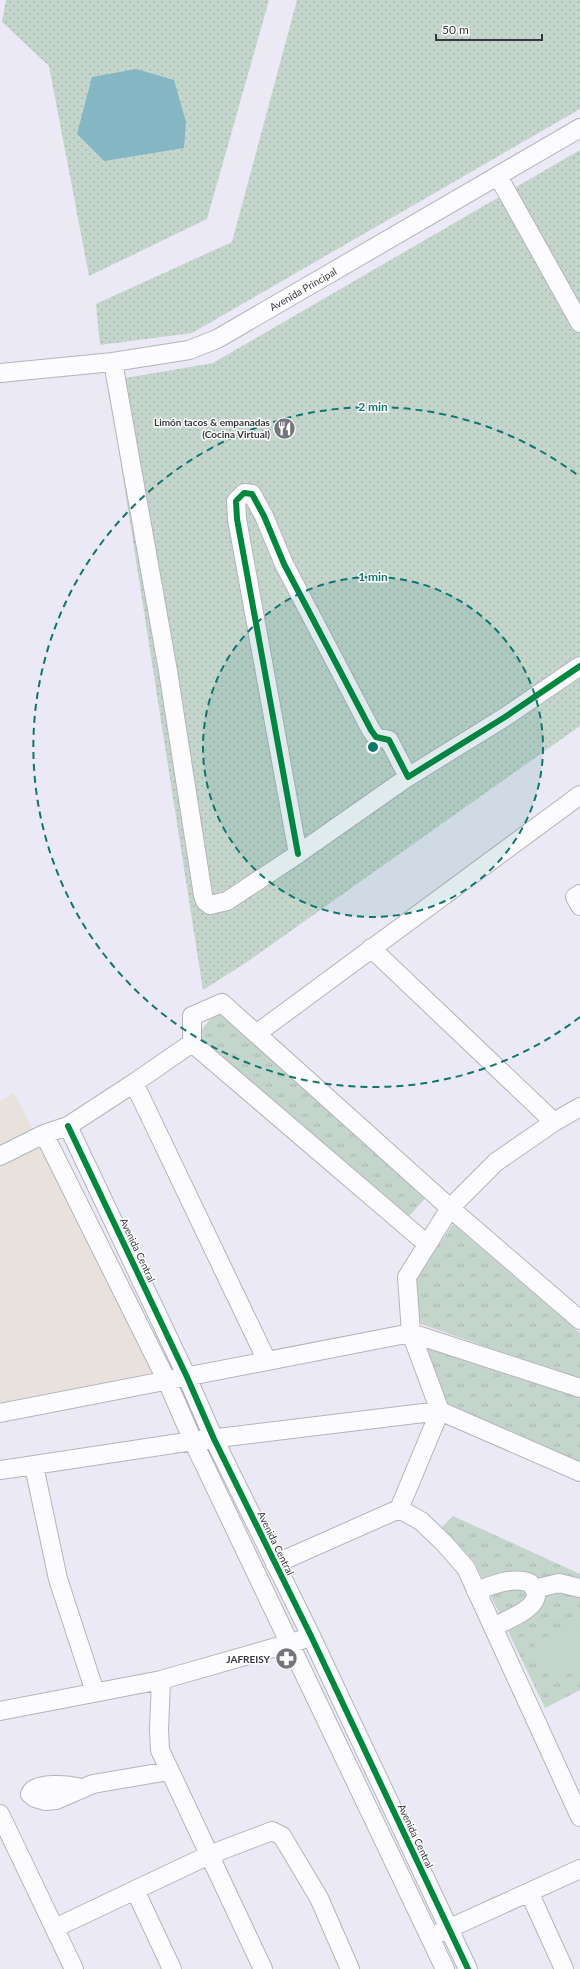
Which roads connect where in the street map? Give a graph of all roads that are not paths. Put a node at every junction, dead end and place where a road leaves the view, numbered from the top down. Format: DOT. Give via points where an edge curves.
graph roads {
  1 [pos="580,128"];
  2 [pos="498,176"];
  3 [pos="580,323"];
  4 [pos="114,362"];
  5 [pos="0,373"];
  6 [pos="580,666"];
  7 [pos="408,777"];
  8 [pos="580,795"];
  9 [pos="298,854"];
  10 [pos="580,894"];
  11 [pos="580,906"];
  12 [pos="371,948"];
  13 [pos="256,1034"];
  14 [pos="192,1043"];
  15 [pos="134,1083"];
  16 [pos="580,1107"];
  17 [pos="554,1122"];
  18 [pos="68,1126"];
  19 [pos="44,1134"];
  20 [pos="0,1156"];
  21 [pos="450,1208"];
  22 [pos="427,1244"];
  23 [pos="580,1320"];
  24 [pos="411,1332"];
  25 [pos="267,1361"];
  26 [pos="187,1377"];
  27 [pos="167,1381"];
  28 [pos="580,1388"];
  29 [pos="440,1411"];
  30 [pos="0,1413"];
  31 [pos="214,1439"];
  32 [pos="193,1441"];
  33 [pos="34,1466"];
  34 [pos="0,1470"];
  35 [pos="580,1472"];
  36 [pos="399,1509"];
  37 [pos="275,1564"];
  38 [pos="580,1588"];
  39 [pos="534,1589"];
  40 [pos="476,1591"];
  41 [pos="493,1627"];
  42 [pos="311,1636"];
  43 [pos="291,1644"];
  44 [pos="160,1680"];
  45 [pos="95,1692"];
  46 [pos="0,1711"];
  47 [pos="169,1771"];
  48 [pos="81,1788"];
  49 [pos="0,1814"];
  50 [pos="580,1817"];
  51 [pos="209,1855"];
  52 [pos="580,1869"];
  53 [pos="135,1890"];
  54 [pos="529,1892"];
  55 [pos="55,1928"];
  56 [pos="449,1928"];
  57 [pos="430,1937"];
  58 [pos="74,1969"];
  59 [pos="172,1969"];
  60 [pos="263,1969"];
  61 [pos="350,1969"];
  62 [pos="445,1969"];
  63 [pos="468,1969"];
  64 [pos="564,1969"];
  1 -- 2 [label="street, Avenida Principal"];
  2 -- 3 [label="street"];
  2 -- 4 [label="street, Avenida Principal" via="217,339 189,350"];
  4 -- 5 [label="street, Avenida Principal"];
  4 -- 9 [label="street" via="205,901 210,905 227,901"];
  6 -- 7 [label="street" via="505,717"];
  7 -- 9 [label="street"];
  7 -- 9 [label="street" via="389,740 376,737 371,730 284,564 264,516 252,494 244,493 236,501 237,520"];
  8 -- 12 [label="street"];
  10 -- 11 [label="street" via="575,897"];
  12 -- 13 [label="street"];
  12 -- 17 [label="street"];
  13 -- 14 [label="street" via="222,1003 192,1016"];
  13 -- 21 [label="street"];
  14 -- 15 [label="street"];
  14 -- 22 [label="street"];
  15 -- 18 [label="street"];
  15 -- 25 [label="street"];
  16 -- 17 [label="street"];
  17 -- 21 [label="street" via="496,1162"];
  18 -- 19 [label="street"];
  18 -- 26 [label="street, Avenida Central"];
  19 -- 20 [label="street"];
  19 -- 27 [label="street"];
  21 -- 22 [label="street"];
  21 -- 23 [label="street"];
  22 -- 24 [label="street" via="407,1277"];
  24 -- 25 [label="street"];
  24 -- 28 [label="street"];
  24 -- 29 [label="street"];
  25 -- 26 [label="street"];
  26 -- 27 [label="street"];
  26 -- 31 [label="street, Avenida Central"];
  27 -- 30 [label="street"];
  27 -- 32 [label="street"];
  29 -- 31 [label="street"];
  29 -- 35 [label="street"];
  29 -- 36 [label="street"];
  31 -- 32 [label="street"];
  31 -- 37 [label="street, Avenida Central"];
  32 -- 33 [label="street"];
  32 -- 43 [label="street"];
  33 -- 34 [label="street"];
  33 -- 45 [label="street" via="58,1579"];
  36 -- 37 [label="street"];
  36 -- 40 [label="street" via="421,1521 444,1543 466,1568"];
  37 -- 42 [label="street, Avenida Central"];
  38 -- 39 [label="street" via="559,1583"];
  39 -- 40 [label="street" via="530,1583 520,1580 500,1582"];
  39 -- 41 [label="street" via="536,1595 532,1606"];
  40 -- 41 [label="street"];
  41 -- 50 [label="street"];
  42 -- 43 [label="street"];
  42 -- 56 [label="street, Avenida Central"];
  43 -- 44 [label="street"];
  43 -- 57 [label="street"];
  44 -- 45 [label="street"];
  44 -- 47 [label="street" via="160,1750"];
  45 -- 46 [label="street"];
  47 -- 48 [label="street"];
  47 -- 51 [label="street"];
  49 -- 55 [label="street"];
  51 -- 53 [label="street"];
  51 -- 60 [label="street"];
  51 -- 61 [label="street" via="272,1831 282,1836 319,1898"];
  52 -- 54 [label="street"];
  53 -- 55 [label="street"];
  53 -- 59 [label="street"];
  54 -- 56 [label="street"];
  54 -- 64 [label="street"];
  55 -- 58 [label="street"];
  56 -- 57 [label="street"];
  56 -- 63 [label="street, Avenida Central"];
  57 -- 62 [label="street"];
}
